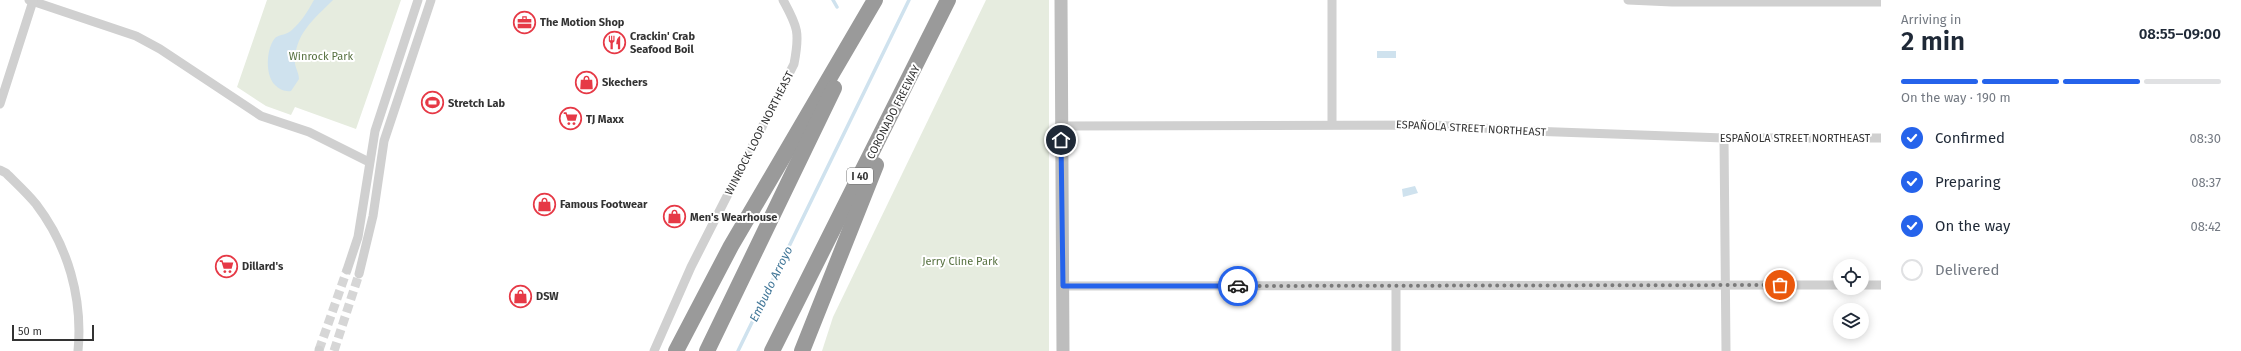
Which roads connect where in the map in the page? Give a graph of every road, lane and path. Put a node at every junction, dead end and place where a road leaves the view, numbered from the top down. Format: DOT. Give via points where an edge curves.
graph roads {
  1 [pos="418,0"];
  2 [pos="431,0"];
  3 [pos="783,0"];
  4 [pos="875,0"];
  5 [pos="948,0"];
  6 [pos="1061,0"];
  7 [pos="1332,0"];
  8 [pos="1628,0"];
  9 [pos="31,1"];
  10 [pos="1881,2"];
  11 [pos="907,84"];
  12 [pos="0,104"];
  13 [pos="1332,124"];
  14 [pos="1061,126"];
  15 [pos="1724,138"];
  16 [pos="1881,138"];
  17 [pos="369,162"];
  18 [pos="0,170"];
  19 [pos="362,210"];
  20 [pos="373,216"];
  21 [pos="347,270"];
  22 [pos="359,274"];
  23 [pos="1725,285"];
  24 [pos="1833,285"];
  25 [pos="1869,285"];
  26 [pos="1881,285"];
  27 [pos="1063,286"];
  28 [pos="1396,287"];
  29 [pos="78,351"];
  30 [pos="654,351"];
  31 [pos="676,351"];
  32 [pos="707,351"];
  33 [pos="772,351"];
  34 [pos="802,351"];
  35 [pos="1063,351"];
  36 [pos="1396,351"];
  37 [pos="1726,351"];
  1 -- 17 [label="street" via="375,131"];
  2 -- 20 [label="street" via="384,141"];
  3 -- 30 [label="street, WINROCK LOOP NORTHEAST" via="794,19 799,41 794,64 691,267"];
  4 -- 31 [label="highway" via="731,246"];
  4 -- 32 [label="highway"];
  5 -- 11 [label="highway, CORONADO FREEWAY / I 40"];
  6 -- 14 [label="street"];
  7 -- 13 [label="street"];
  8 -- 10 [label="street"];
  9 -- 12 [label="street"];
  9 -- 17 [label="street" via="136,36 261,116 316,135"];
  11 -- 33 [label="highway, CORONADO FREEWAY / I 40"];
  11 -- 34 [label="highway"];
  13 -- 14 [label="street, ESPAÑOLA STREET NORTHEAST"];
  13 -- 15 [label="street, ESPAÑOLA STREET NORTHEAST" via="1434,125"];
  14 -- 27 [label="street"];
  15 -- 16 [label="street, ESPAÑOLA STREET NORTHEAST"];
  15 -- 23 [label="street"];
  17 -- 19 [label="street"];
  18 -- 29 [label="street" via="6,172 35,203 65,254 78,305"];
  19 -- 20 [label="street"];
  19 -- 21 [label="street" via="358,237"];
  20 -- 22 [label="street"];
  23 -- 24 [label="street"];
  23 -- 28 [label="street"];
  23 -- 37 [label="street"];
  25 -- 26 [label="street"];
  27 -- 28 [label="street"];
  27 -- 35 [label="street"];
  28 -- 36 [label="street"];
}
